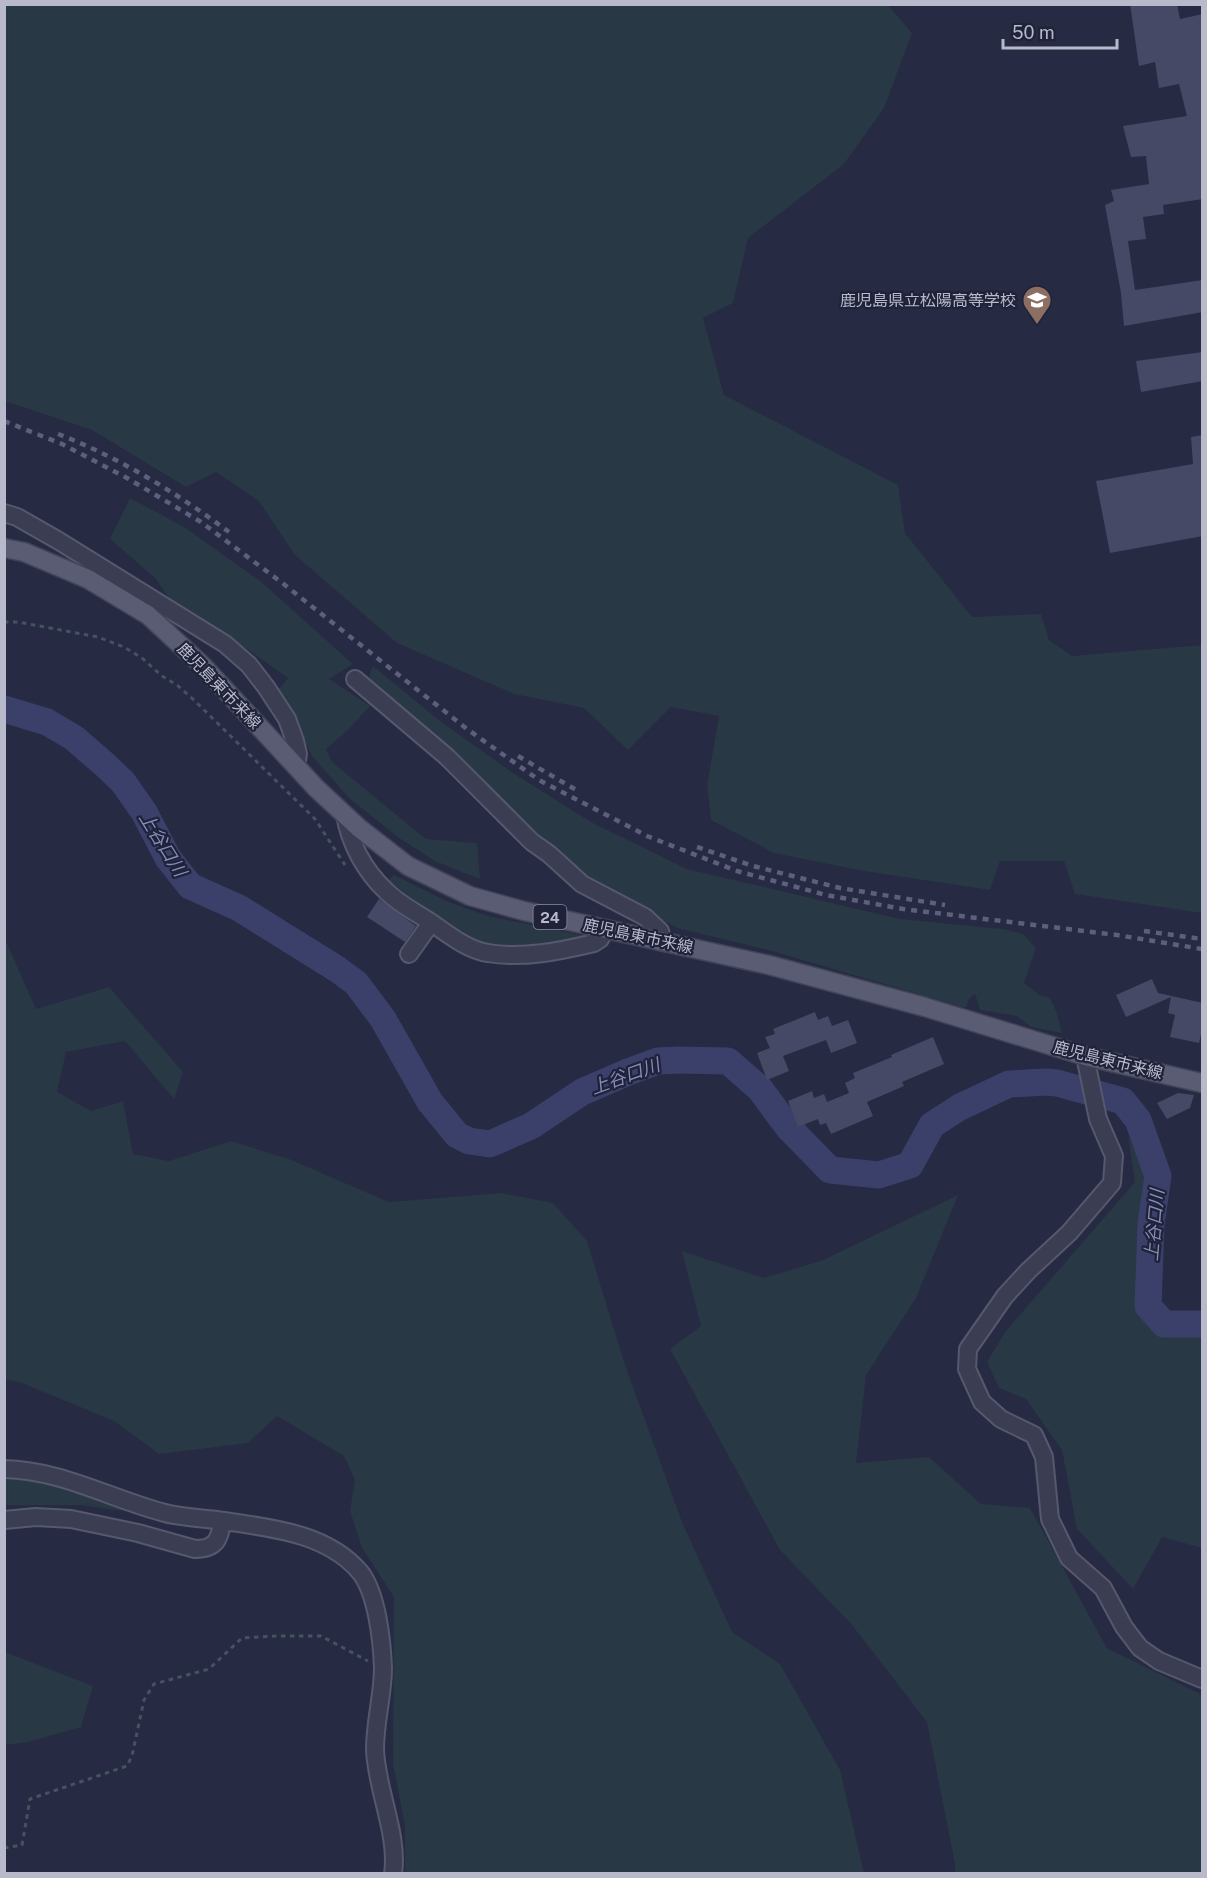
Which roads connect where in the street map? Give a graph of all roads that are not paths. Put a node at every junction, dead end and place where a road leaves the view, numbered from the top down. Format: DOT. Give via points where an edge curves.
graph roads {
  1 [pos="4,513"];
  2 [pos="4,548"];
  3 [pos="355,680"];
  4 [pos="296,766"];
  5 [pos="345,815"];
  6 [pos="432,923"];
  7 [pos="606,929"];
  8 [pos="663,942"];
  9 [pos="409,954"];
  10 [pos="1085,1056"];
  11 [pos="1203,1083"];
  12 [pos="4,1469"];
  13 [pos="4,1520"];
  14 [pos="222,1521"];
  15 [pos="1203,1679"];
  16 [pos="393,1874"];
  1 -- 4 [label="street" via="58,541 225,644 266,687 286,720 296,741"];
  2 -- 4 [label="main road, 鹿児島東市来線 / 24" via="24,552 88,579 148,615 203,666"];
  3 -- 8 [label="street" via="447,757 532,842 582,884 645,917 660,932"];
  4 -- 5 [label="main road, 鹿児島東市来線 / 24"];
  5 -- 6 [label="street" via="355,848 371,873 388,892"];
  5 -- 7 [label="main road, 鹿児島東市来線 / 24" via="408,866 470,896"];
  6 -- 7 [label="street" via="472,948 502,955 586,945 600,939"];
  6 -- 9 [label="street"];
  7 -- 8 [label="main road, 鹿児島東市来線 / 24"];
  8 -- 10 [label="main road, 鹿児島東市来線 / 24" via="769,965 925,1007"];
  10 -- 11 [label="main road, 鹿児島東市来線 / 24"];
  10 -- 15 [label="street" via="1098,1119 1114,1156 1113,1183 1005,1296 968,1349 968,1369 982,1402 1000,1419 1034,1435 1044,1457 1050,1520 1069,1558 1102,1588 1140,1648 1159,1661"];
  12 -- 14 [label="street" via="61,1477 168,1514"];
  13 -- 14 [label="street" via="71,1519 195,1549 204,1549 217,1541"];
  14 -- 16 [label="street" via="280,1530 322,1543 340,1552 362,1574 377,1607 383,1666 375,1750 391,1832"];
}
